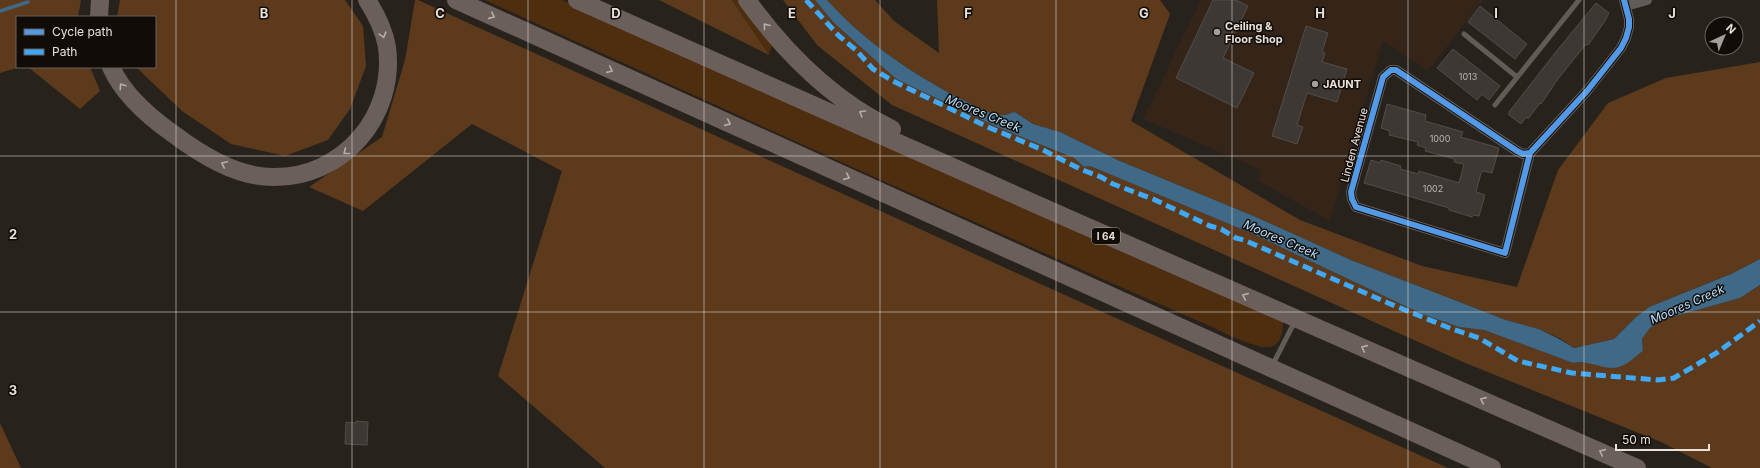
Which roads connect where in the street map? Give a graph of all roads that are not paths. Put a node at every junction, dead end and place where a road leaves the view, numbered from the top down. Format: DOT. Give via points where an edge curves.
graph roads {
  1 [pos="100,0"];
  2 [pos="367,0"];
  3 [pos="456,0"];
  4 [pos="577,0"];
  5 [pos="747,0"];
  6 [pos="1579,0"];
  7 [pos="1647,0"];
  8 [pos="1625,3"];
  9 [pos="99,16"];
  10 [pos="1464,34"];
  11 [pos="112,68"];
  12 [pos="1517,77"];
  13 [pos="1495,105"];
  14 [pos="1530,153"];
  15 [pos="1058,214"];
  16 [pos="1296,318"];
  17 [pos="1270,369"];
  18 [pos="1492,468"];
  19 [pos="1638,468"];
  1 -- 9 [label="highway"];
  2 -- 11 [label="highway, one-way" via="379,22 387,47 387,79 379,107 366,131 352,146 333,161 305,174 259,176 234,169 201,153 148,114 126,92"];
  3 -- 17 [label="highway, one-way"];
  4 -- 15 [label="highway, I 64"];
  15 -- 5 [label="highway, one-way" via="859,111 820,83 791,55"];
  6 -- 12 [label="lane"];
  7 -- 8 [label="street"];
  8 -- 14 [label="street, Linden Avenue" via="1629,27 1621,48"];
  10 -- 12 [label="lane"];
  12 -- 13 [label="lane"];
  14 -- 14 [label="street, Linden Avenue" via="1523,154 1517,151 1396,70 1391,70 1383,77 1351,192 1352,199 1356,207 1505,253"];
  16 -- 15 [label="highway, I 64, one-way"];
  16 -- 17 [label="lane"];
  19 -- 16 [label="highway, I 64, one-way"];
  17 -- 18 [label="highway"];
}
